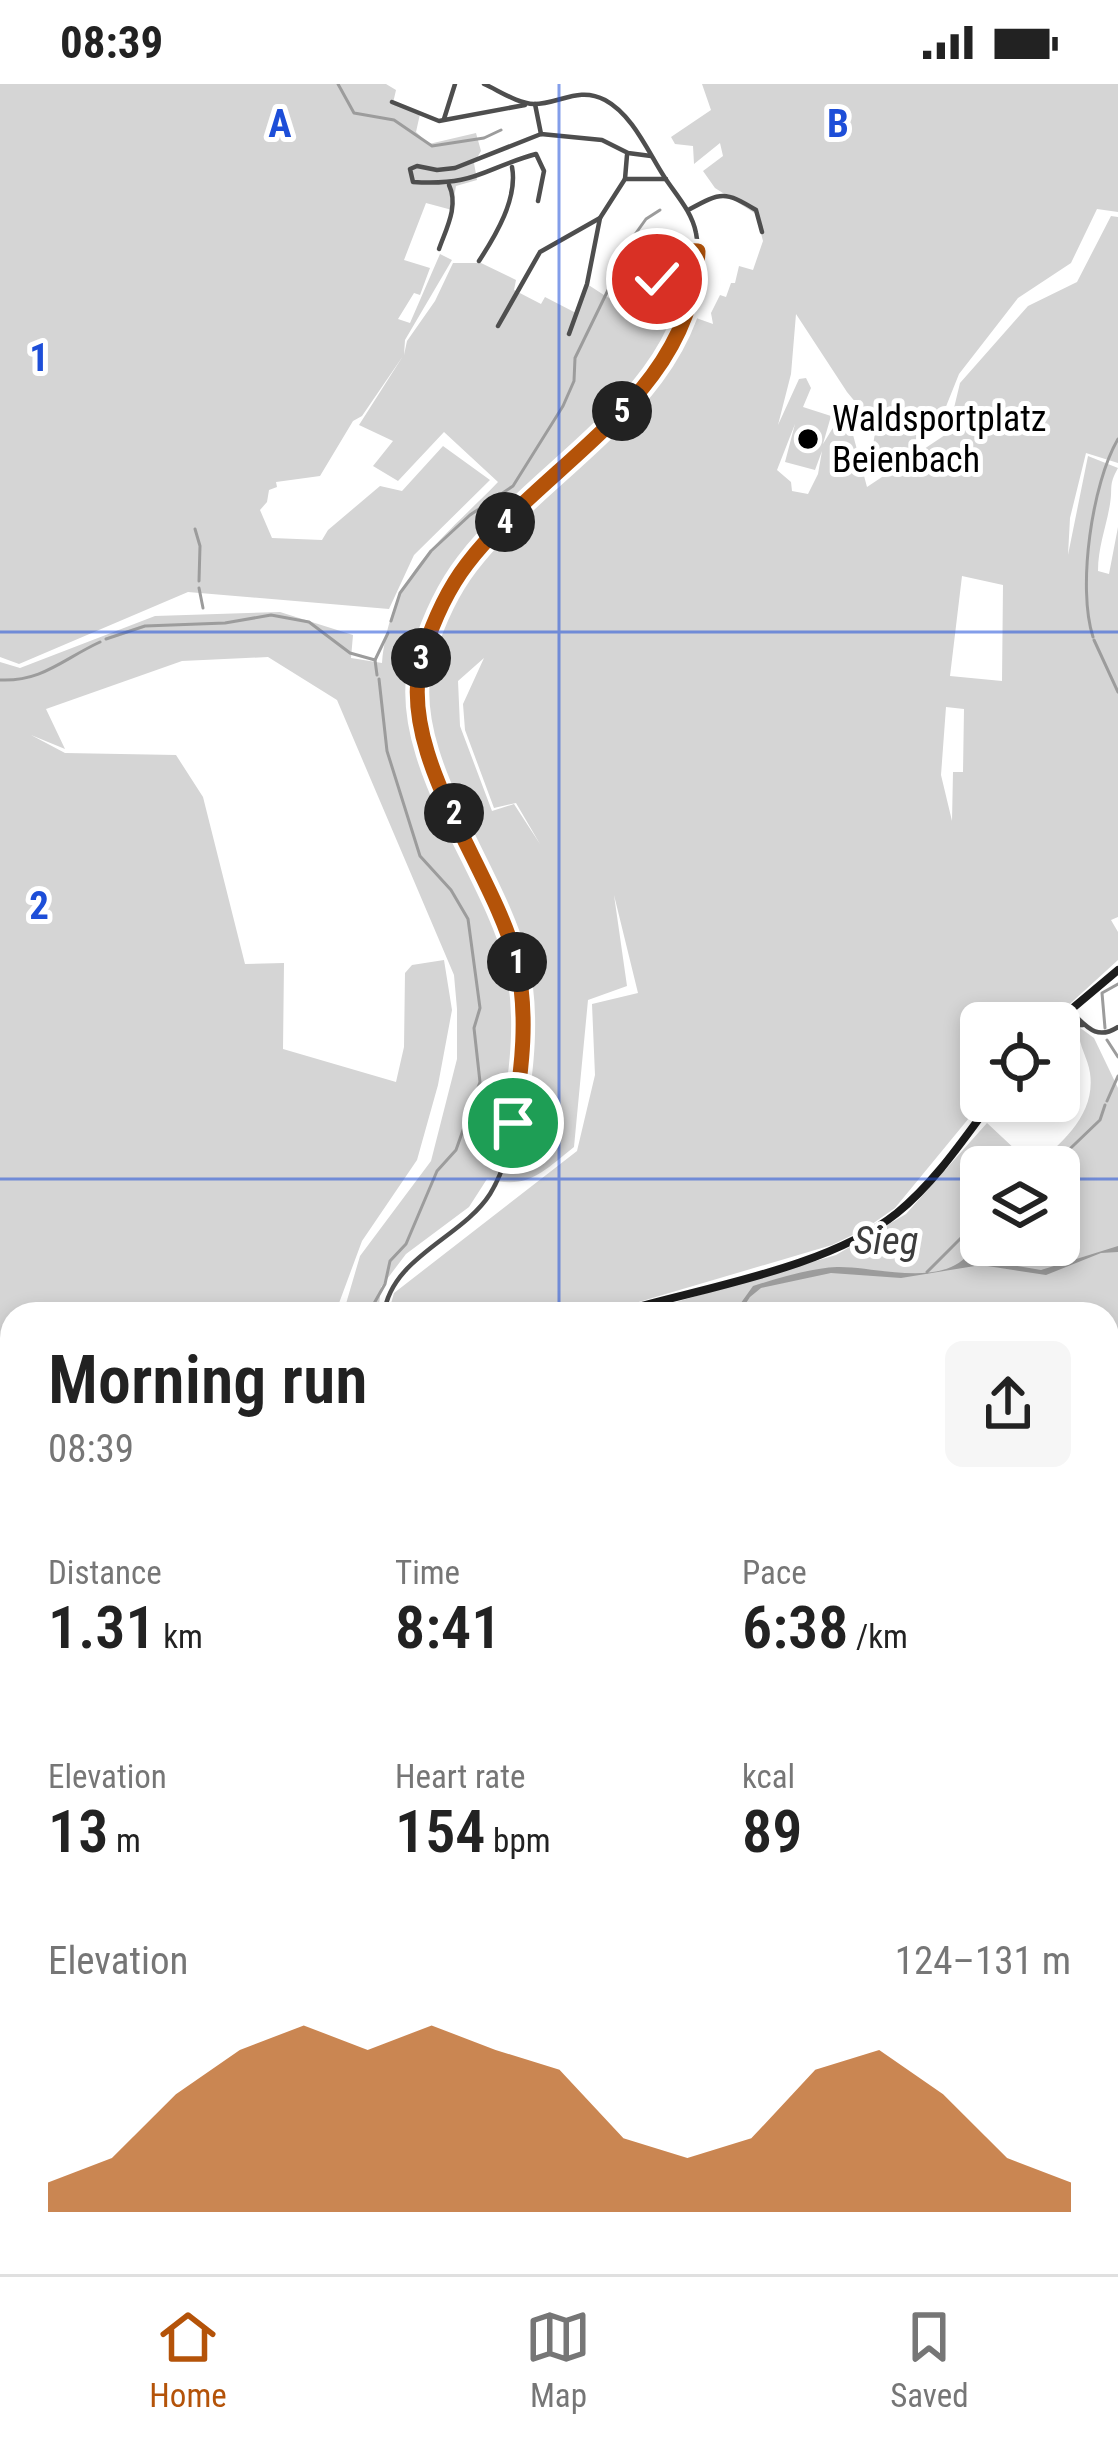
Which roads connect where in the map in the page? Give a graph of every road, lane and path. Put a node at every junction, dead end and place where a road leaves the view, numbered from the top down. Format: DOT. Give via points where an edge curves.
graph roads {
  1 [pos="455,84"];
  2 [pos="484,84"];
  3 [pos="392,102"];
  4 [pos="532,104"];
  5 [pos="444,119"];
  6 [pos="541,134"];
  7 [pos="628,153"];
  8 [pos="651,156"];
  9 [pos="511,165"];
  10 [pos="625,179"];
  11 [pos="666,179"];
  12 [pos="449,185"];
  13 [pos="538,201"];
  14 [pos="687,210"];
  15 [pos="600,218"];
  16 [pos="762,232"];
  17 [pos="439,249"];
  18 [pos="698,251"];
  19 [pos="479,261"];
  20 [pos="657,279"];
  21 [pos="498,326"];
  22 [pos="569,334"];
  23 [pos="1118,970"];
  24 [pos="1077,1002"];
  25 [pos="1080,1021"];
  26 [pos="1080,1025"];
  27 [pos="1084,1025"];
  28 [pos="1118,1028"];
  29 [pos="975,1122"];
  30 [pos="388,1302"];
  31 [pos="655,1302"];
  1 -- 5 [label="street"];
  2 -- 4 [label="street"];
  3 -- 5 [label="street"];
  4 -- 5 [label="street"];
  4 -- 6 [label="street"];
  4 -- 8 [label="street" via="599,97 625,117"];
  6 -- 7 [label="street" via="602,140"];
  6 -- 12 [label="street" via="455,168 410,170 413,182"];
  7 -- 8 [label="street"];
  7 -- 10 [label="street"];
  8 -- 11 [label="street"];
  9 -- 12 [label="street"];
  9 -- 13 [label="street" via="539,156"];
  9 -- 19 [label="street" via="505,209"];
  10 -- 11 [label="street"];
  10 -- 15 [label="street"];
  11 -- 14 [label="street"];
  12 -- 17 [label="street" via="452,211"];
  14 -- 16 [label="street" via="726,194 756,210"];
  14 -- 18 [label="street"];
  15 -- 21 [label="street" via="540,252"];
  15 -- 22 [label="street"];
  18 -- 20 [label="street" via="662,249"];
  18 -- 30 [label="street" via="688,304 661,367 467,563 422,654 418,703 427,748 509,935 521,984 522,1056 513,1123 491,1193 409,1268"];
  23 -- 24 [label="main road"];
  25 -- 27 [label="street"];
  26 -- 27 [label="street"];
  27 -- 28 [label="street" via="1100,1034"];
  29 -- 31 [label="main road" via="918,1194 870,1232 819,1255"];
}
